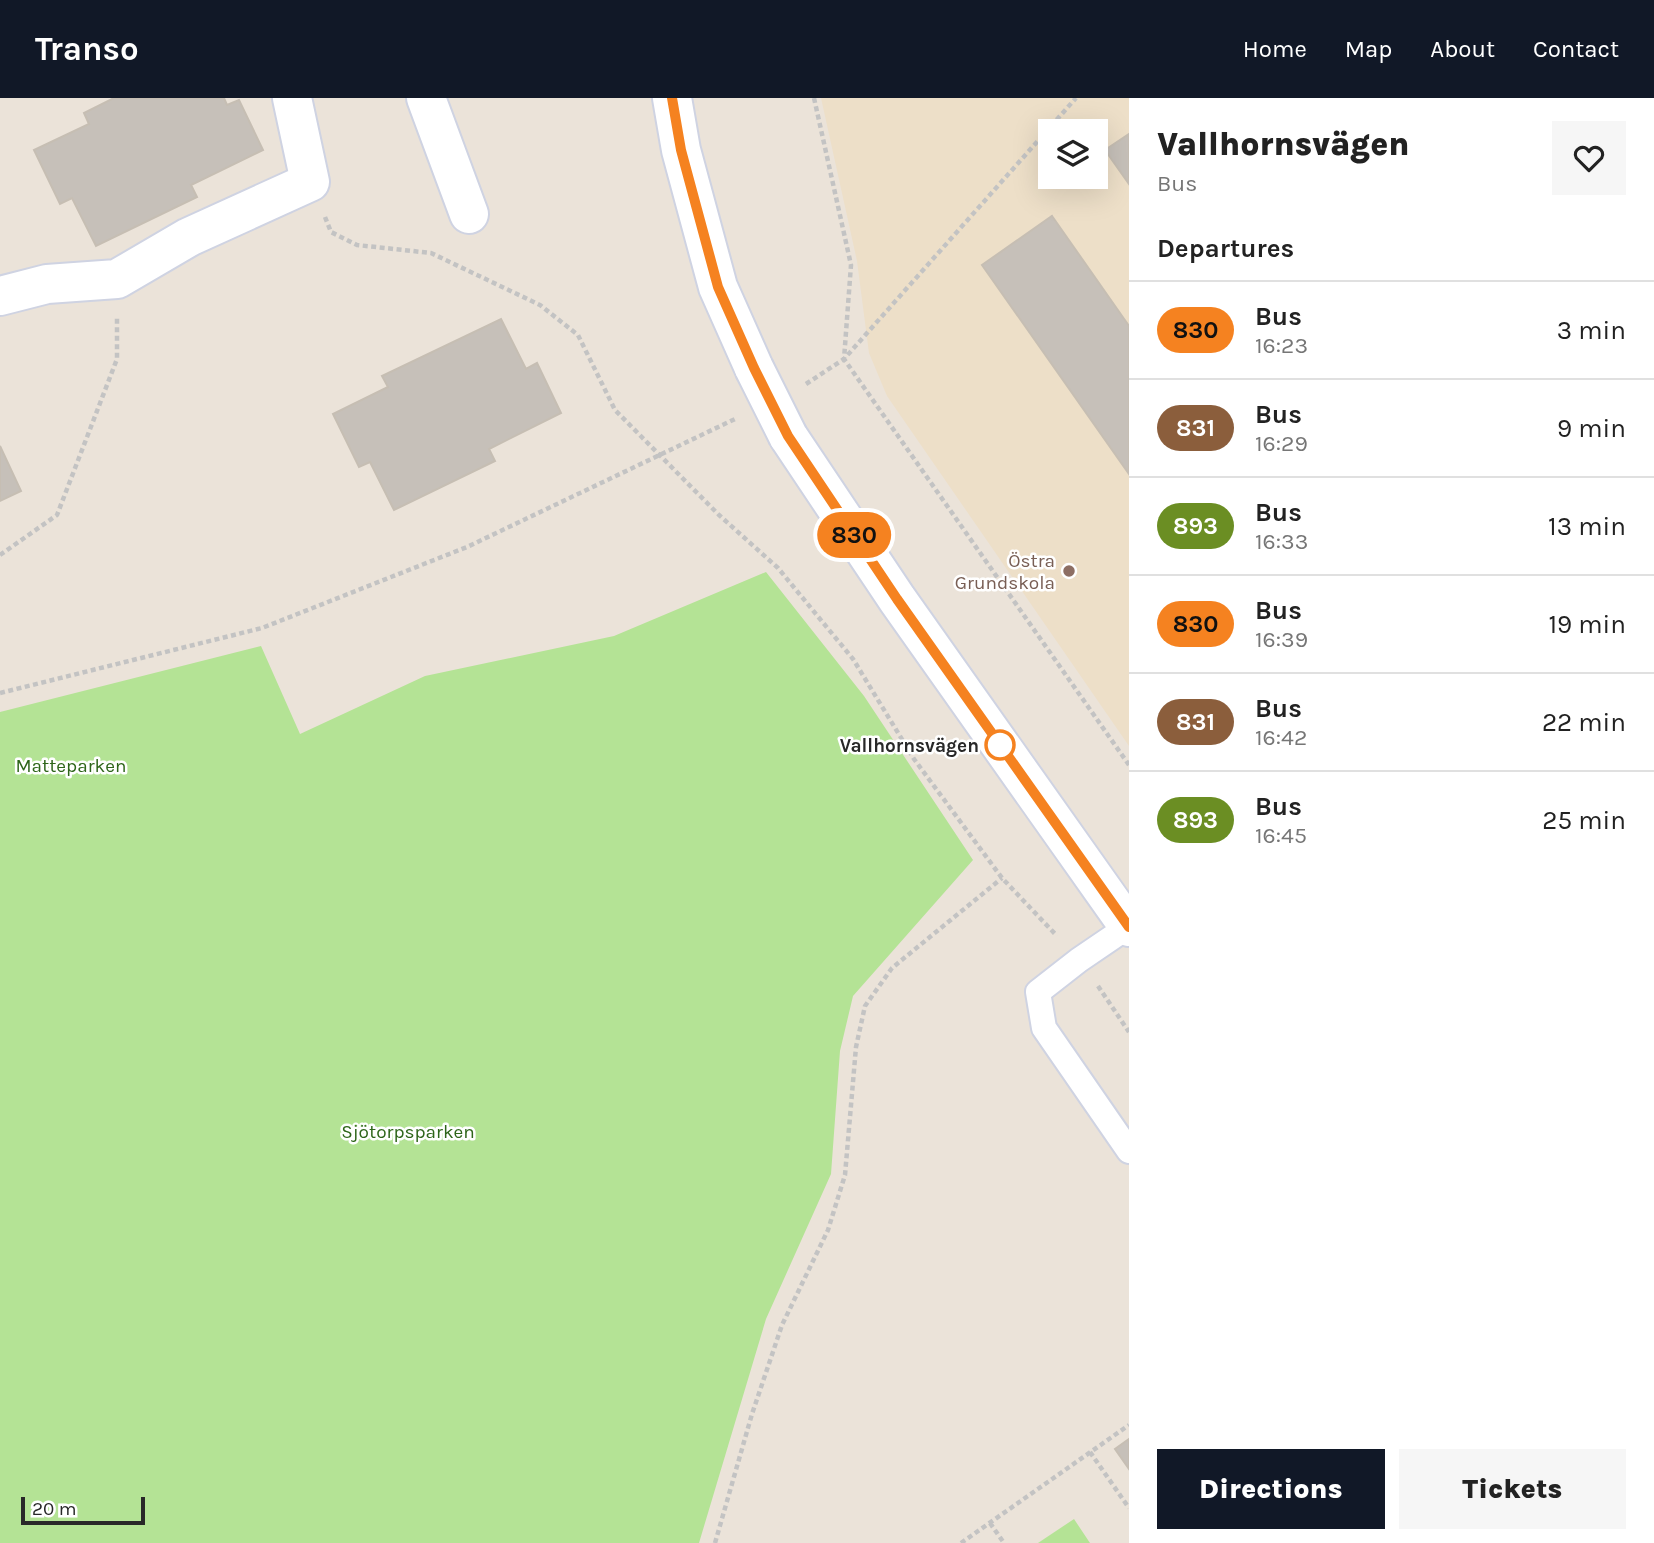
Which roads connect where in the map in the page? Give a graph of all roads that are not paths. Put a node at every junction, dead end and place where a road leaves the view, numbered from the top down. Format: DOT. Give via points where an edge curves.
graph roads {
  1 [pos="292,98"];
  2 [pos="426,98"];
  3 [pos="672,98"];
  4 [pos="470,214"];
  5 [pos="0,296"];
  6 [pos="1129,926"];
  7 [pos="1129,1151"];
  1 -- 5 [label="street" via="310,182 189,237 117,279 47,284"];
  2 -- 4 [label="street"];
  3 -- 6 [label="street, bridge" via="681,150 718,287 788,436 897,599"];
  6 -- 7 [label="lane" via="1038,992 1044,1028"];
}
